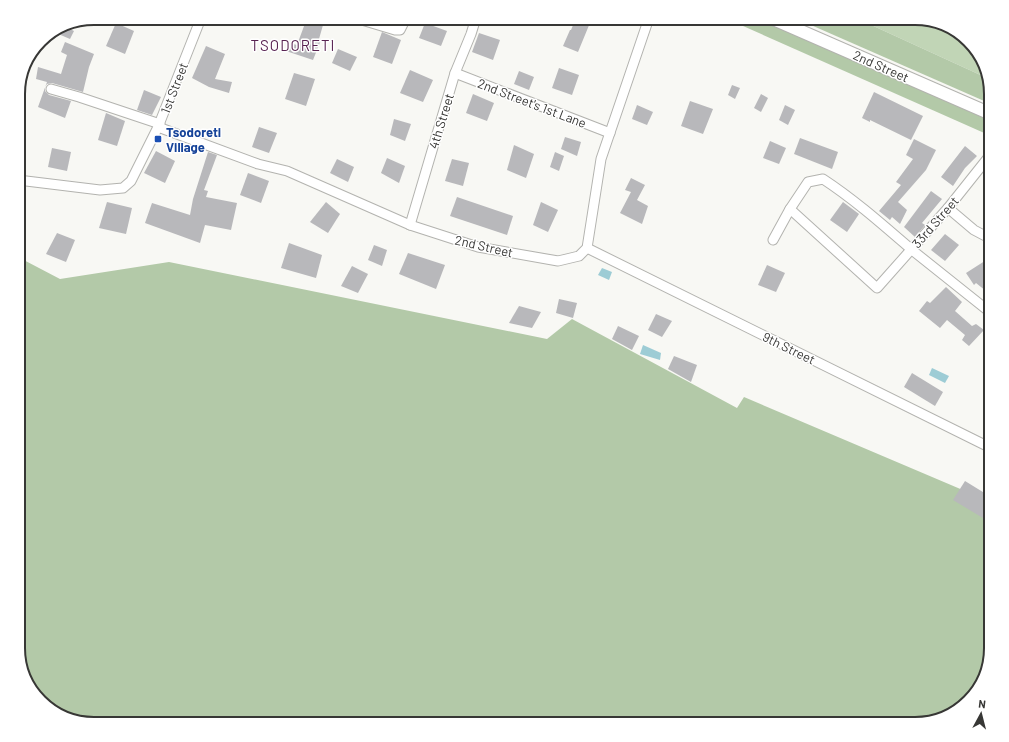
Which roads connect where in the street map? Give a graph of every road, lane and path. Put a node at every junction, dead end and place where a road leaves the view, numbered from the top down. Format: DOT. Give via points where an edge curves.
graph roads {
  1 [pos="198,25"];
  2 [pos="378,25"];
  3 [pos="402,25"];
  4 [pos="474,25"];
  5 [pos="647,25"];
  6 [pos="787,25"];
  7 [pos="455,73"];
  8 [pos="51,89"];
  9 [pos="984,111"];
  10 [pos="159,126"];
  11 [pos="610,133"];
  12 [pos="984,163"];
  13 [pos="25,181"];
  14 [pos="948,208"];
  15 [pos="790,209"];
  16 [pos="410,225"];
  17 [pos="984,235"];
  18 [pos="773,240"];
  19 [pos="587,248"];
  20 [pos="912,249"];
  21 [pos="984,307"];
  22 [pos="984,445"];
  1 -- 10 [label="street, 1st Street"];
  2 -- 3 [label="street" via="395,30 400,30"];
  4 -- 7 [label="street, 4th Street"];
  5 -- 11 [label="street"];
  6 -- 9 [label="main road, 2nd Street"];
  7 -- 11 [label="street, 2nd Street's 1st Lane"];
  7 -- 16 [label="street, 4th Street"];
  8 -- 10 [label="street, 2nd Street" via="96,102"];
  10 -- 13 [label="street, 1st Street" via="131,181 123,188 100,190"];
  10 -- 16 [label="street, 2nd Street" via="258,164 287,171"];
  11 -- 19 [label="street" via="601,159"];
  12 -- 14 [label="street, 33rd Street"];
  14 -- 17 [label="street"];
  14 -- 20 [label="street, 33rd Street"];
  15 -- 18 [label="street"];
  15 -- 20 [label="street" via="808,182 823,179 843,192"];
  15 -- 20 [label="street, 33rd Street" via="877,288"];
  16 -- 19 [label="street, 2nd Street" via="478,247 558,261 579,256"];
  19 -- 22 [label="street, 9th Street"];
  20 -- 21 [label="street"];
}
